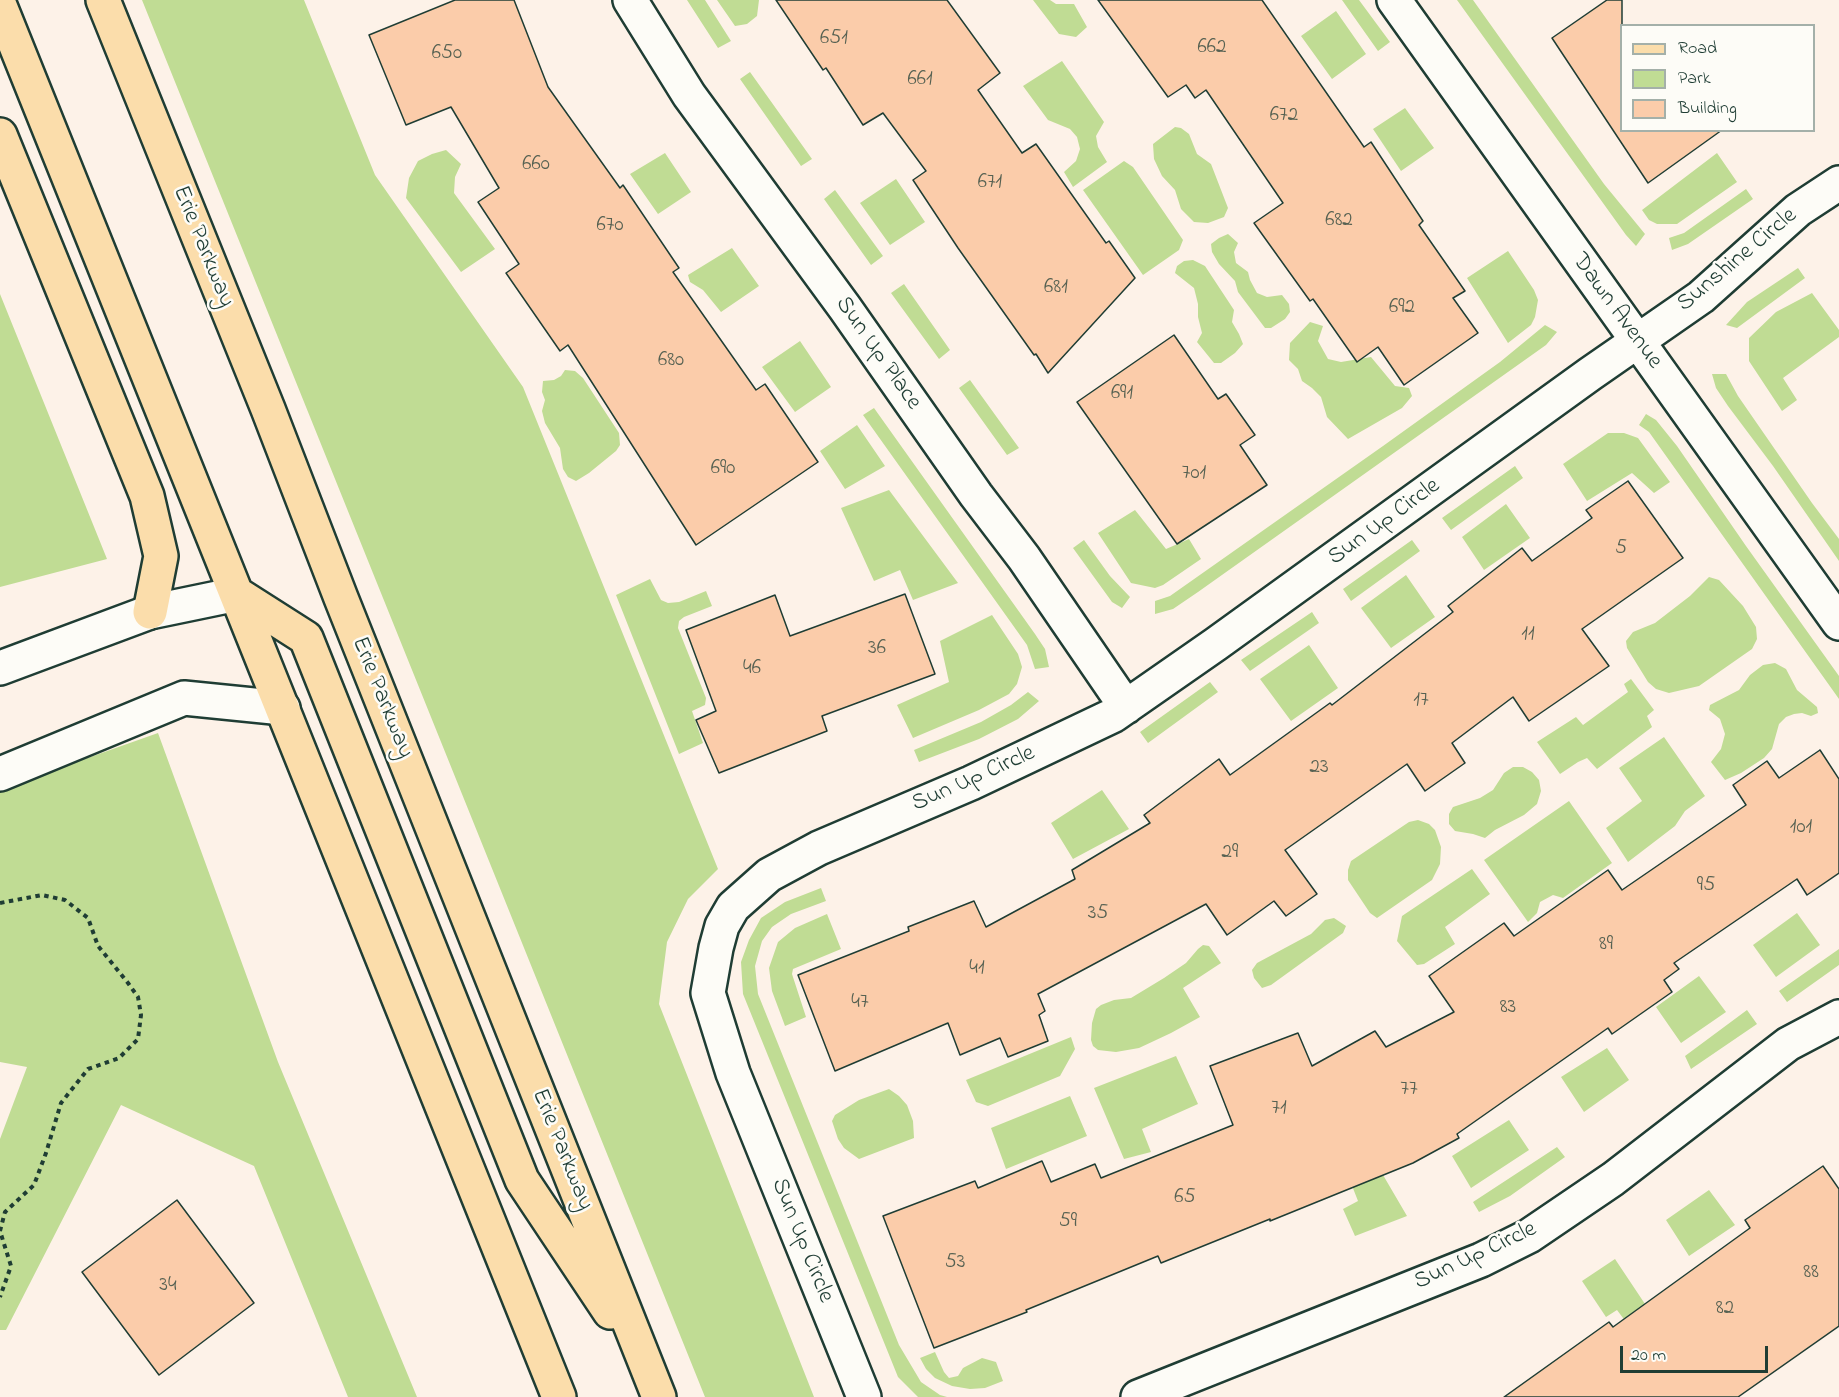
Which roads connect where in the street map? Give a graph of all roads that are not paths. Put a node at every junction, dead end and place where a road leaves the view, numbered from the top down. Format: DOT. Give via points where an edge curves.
graph roads {
  1 [pos="103,0"];
  2 [pos="630,0"];
  3 [pos="1394,0"];
  4 [pos="0,6"];
  5 [pos="0,135"];
  6 [pos="1839,183"];
  7 [pos="1637,340"];
  8 [pos="237,594"];
  9 [pos="150,612"];
  10 [pos="1839,623"];
  11 [pos="0,668"];
  12 [pos="1126,707"];
  13 [pos="283,708"];
  14 [pos="0,774"];
  15 [pos="1839,1017"];
  16 [pos="653,1383"];
  17 [pos="560,1397"];
  18 [pos="864,1397"];
  19 [pos="1138,1397"];
  1 -- 16 [label="main road, Erie Parkway"];
  2 -- 12 [label="street, Sun Up Place" via="689,95 1024,558"];
  3 -- 7 [label="street, Dawn Avenue"];
  4 -- 8 [label="main road"];
  5 -- 9 [label="main road" via="147,496 161,556"];
  6 -- 7 [label="street, Sunshine Circle" via="1798,210 1701,297"];
  7 -- 10 [label="street, Dawn Avenue"];
  7 -- 12 [label="street, Sun Up Circle"];
  8 -- 9 [label="street"];
  8 -- 13 [label="main road"];
  8 -- 16 [label="main road" via="306,638 522,1180"];
  9 -- 11 [label="street"];
  12 -- 18 [label="street, Sun Up Circle" via="980,779 819,848 769,875 733,907 722,926 708,993 733,1073"];
  13 -- 14 [label="street" via="184,698"];
  13 -- 17 [label="main road"];
  15 -- 19 [label="street, Sun Up Circle" via="1788,1044 1613,1179 1507,1248"];
}
